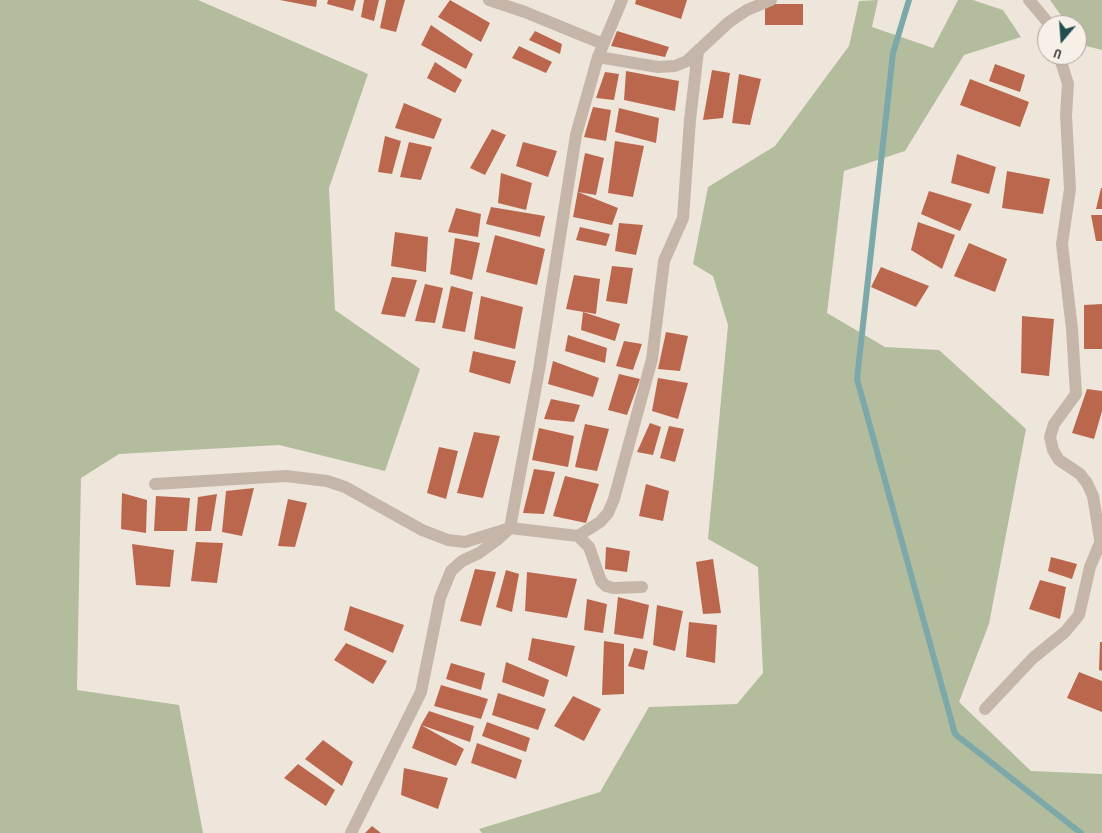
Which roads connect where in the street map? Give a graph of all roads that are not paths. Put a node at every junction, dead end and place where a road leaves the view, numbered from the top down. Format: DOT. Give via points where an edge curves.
graph roads {
  1 [pos="489,0"];
  2 [pos="622,0"];
  3 [pos="771,0"];
  4 [pos="1030,0"];
  5 [pos="1042,15"];
  6 [pos="603,44"];
  7 [pos="698,51"];
  8 [pos="598,57"];
  9 [pos="1062,65"];
  10 [pos="155,484"];
  11 [pos="510,528"];
  12 [pos="578,536"];
  13 [pos="1101,538"];
  14 [pos="642,588"];
  15 [pos="985,709"];
  16 [pos="351,833"];
  1 -- 6 [label="street"];
  2 -- 6 [label="street"];
  3 -- 7 [label="street" via="729,22"];
  4 -- 5 [label="street"];
  6 -- 8 [label="street"];
  7 -- 8 [label="street" via="675,66 658,67"];
  7 -- 12 [label="street" via="683,218 664,261 652,359 614,499 600,522"];
  8 -- 11 [label="street" via="576,135"];
  9 -- 13 [label="street" via="1068,84 1066,115 1070,189 1062,244 1076,394 1050,437 1059,460 1080,474 1087,483 1093,496"];
  10 -- 11 [label="street" via="308,477 344,487 422,530 448,540 464,542"];
  11 -- 12 [label="street"];
  11 -- 16 [label="street" via="451,571 440,598 422,692"];
  12 -- 14 [label="street" via="589,547 601,581 606,586"];
  13 -- 15 [label="street" via="1079,615"];
}
